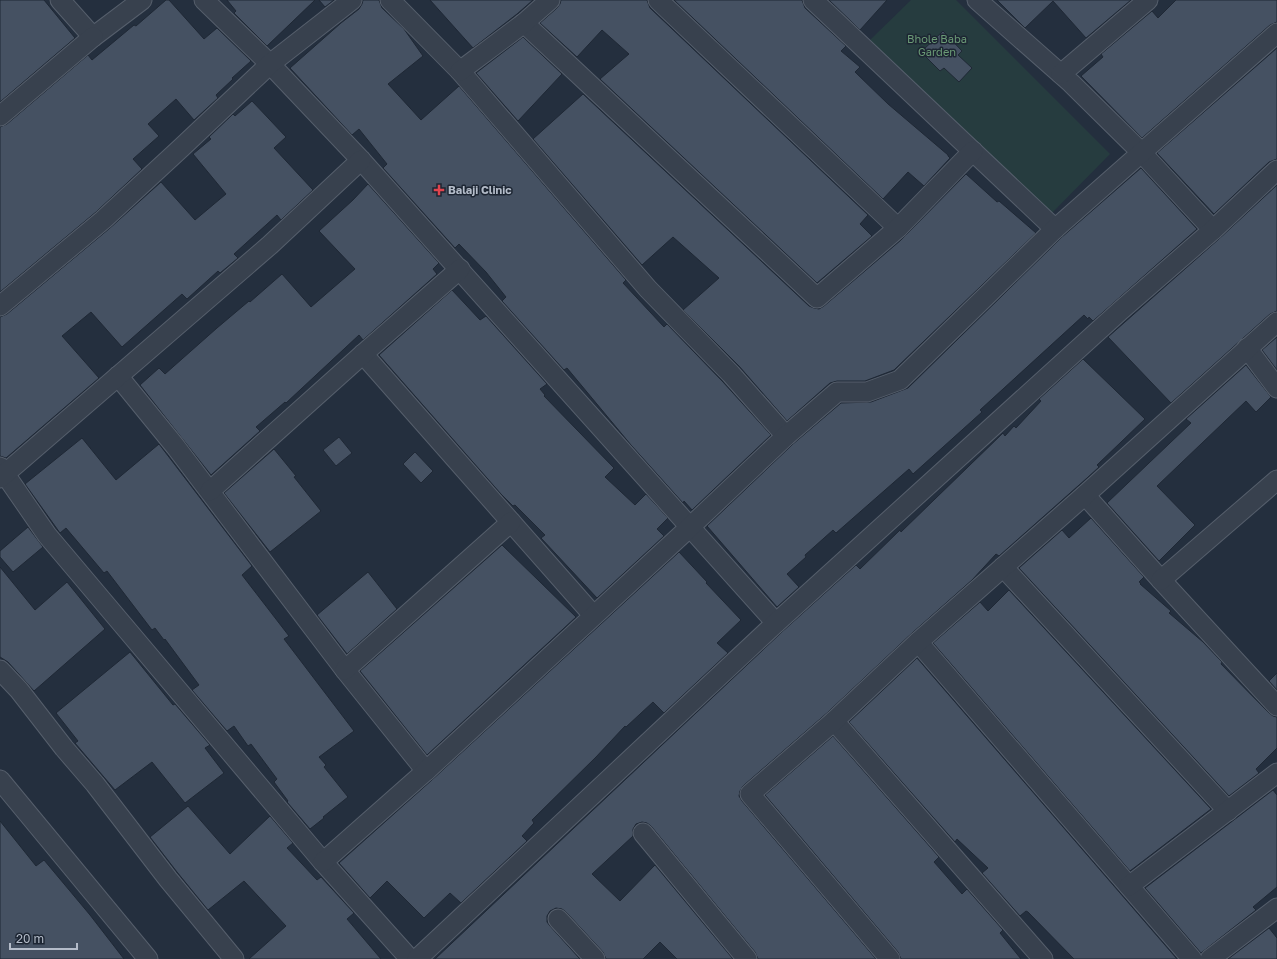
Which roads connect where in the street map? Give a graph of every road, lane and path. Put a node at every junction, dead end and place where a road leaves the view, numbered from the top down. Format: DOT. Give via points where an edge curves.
graph roads {
  1 [pos="60,0"];
  2 [pos="142,0"];
  3 [pos="204,0"];
  4 [pos="352,0"];
  5 [pos="390,0"];
  6 [pos="550,0"];
  7 [pos="658,0"];
  8 [pos="813,0"];
  9 [pos="1148,0"];
  10 [pos="984,2"];
  11 [pos="524,23"];
  12 [pos="1277,33"];
  13 [pos="93,37"];
  14 [pos="270,64"];
  15 [pos="460,70"];
  16 [pos="1061,74"];
  17 [pos="0,116"];
  18 [pos="973,151"];
  19 [pos="1141,152"];
  20 [pos="360,160"];
  21 [pos="1277,170"];
  22 [pos="898,228"];
  23 [pos="1055,229"];
  24 [pos="1213,230"];
  25 [pos="460,270"];
  26 [pos="0,306"];
  27 [pos="1277,322"];
  28 [pos="1247,348"];
  29 [pos="363,354"];
  30 [pos="118,376"];
  31 [pos="1277,388"];
  32 [pos="786,436"];
  33 [pos="2,473"];
  34 [pos="1277,480"];
  35 [pos="210,491"];
  36 [pos="1084,495"];
  37 [pos="511,522"];
  38 [pos="690,527"];
  39 [pos="1003,567"];
  40 [pos="1161,580"];
  41 [pos="594,615"];
  42 [pos="776,623"];
  43 [pos="918,642"];
  44 [pos="0,670"];
  45 [pos="345,670"];
  46 [pos="1277,706"];
  47 [pos="834,721"];
  48 [pos="426,771"];
  49 [pos="1277,773"];
  50 [pos="0,780"];
  51 [pos="1228,811"];
  52 [pos="643,833"];
  53 [pos="323,862"];
  54 [pos="1129,886"];
  55 [pos="1277,908"];
  56 [pos="558,919"];
  57 [pos="148,959"];
  58 [pos="234,959"];
  59 [pos="410,959"];
  60 [pos="417,959"];
  61 [pos="595,959"];
  62 [pos="747,959"];
  63 [pos="890,959"];
  64 [pos="1043,959"];
  65 [pos="1192,959"];
  66 [pos="1210,959"];
  1 -- 13 [label="street"];
  2 -- 13 [label="street"];
  3 -- 14 [label="street"];
  4 -- 14 [label="street"];
  5 -- 15 [label="street"];
  6 -- 11 [label="street"];
  7 -- 22 [label="street"];
  8 -- 18 [label="street"];
  9 -- 16 [label="street"];
  10 -- 16 [label="street"];
  11 -- 15 [label="street"];
  11 -- 22 [label="street" via="817,298"];
  12 -- 19 [label="street"];
  13 -- 17 [label="street"];
  14 -- 20 [label="street"];
  14 -- 26 [label="street" via="103,220"];
  15 -- 32 [label="street" via="648,289 731,374"];
  16 -- 19 [label="street"];
  18 -- 22 [label="street"];
  18 -- 23 [label="street"];
  19 -- 23 [label="street"];
  19 -- 24 [label="street"];
  20 -- 25 [label="street"];
  20 -- 30 [label="street" via="270,245"];
  21 -- 24 [label="street"];
  23 -- 32 [label="street" via="900,380 867,392 837,392"];
  24 -- 42 [label="street"];
  25 -- 29 [label="street"];
  25 -- 38 [label="street"];
  27 -- 28 [label="street"];
  28 -- 31 [label="street"];
  28 -- 36 [label="street"];
  29 -- 35 [label="street"];
  29 -- 37 [label="street"];
  30 -- 33 [label="street"];
  30 -- 35 [label="street"];
  32 -- 38 [label="street"];
  33 -- 53 [label="street" via="47,536"];
  34 -- 40 [label="street"];
  35 -- 45 [label="street"];
  36 -- 39 [label="street"];
  36 -- 40 [label="street"];
  37 -- 41 [label="street"];
  37 -- 45 [label="street"];
  38 -- 41 [label="street"];
  38 -- 42 [label="street"];
  39 -- 43 [label="street"];
  39 -- 51 [label="street"];
  40 -- 46 [label="street"];
  41 -- 48 [label="street"];
  42 -- 60 [label="street"];
  43 -- 47 [label="street"];
  43 -- 54 [label="street"];
  44 -- 58 [label="street" via="19,690 168,880"];
  45 -- 48 [label="street"];
  47 -- 63 [label="street" via="750,794"];
  47 -- 64 [label="street"];
  48 -- 53 [label="street"];
  49 -- 51 [label="street"];
  50 -- 57 [label="street"];
  51 -- 54 [label="street"];
  52 -- 62 [label="street"];
  53 -- 59 [label="street"];
  54 -- 65 [label="street"];
  55 -- 66 [label="street"];
  56 -- 61 [label="street"];
}
